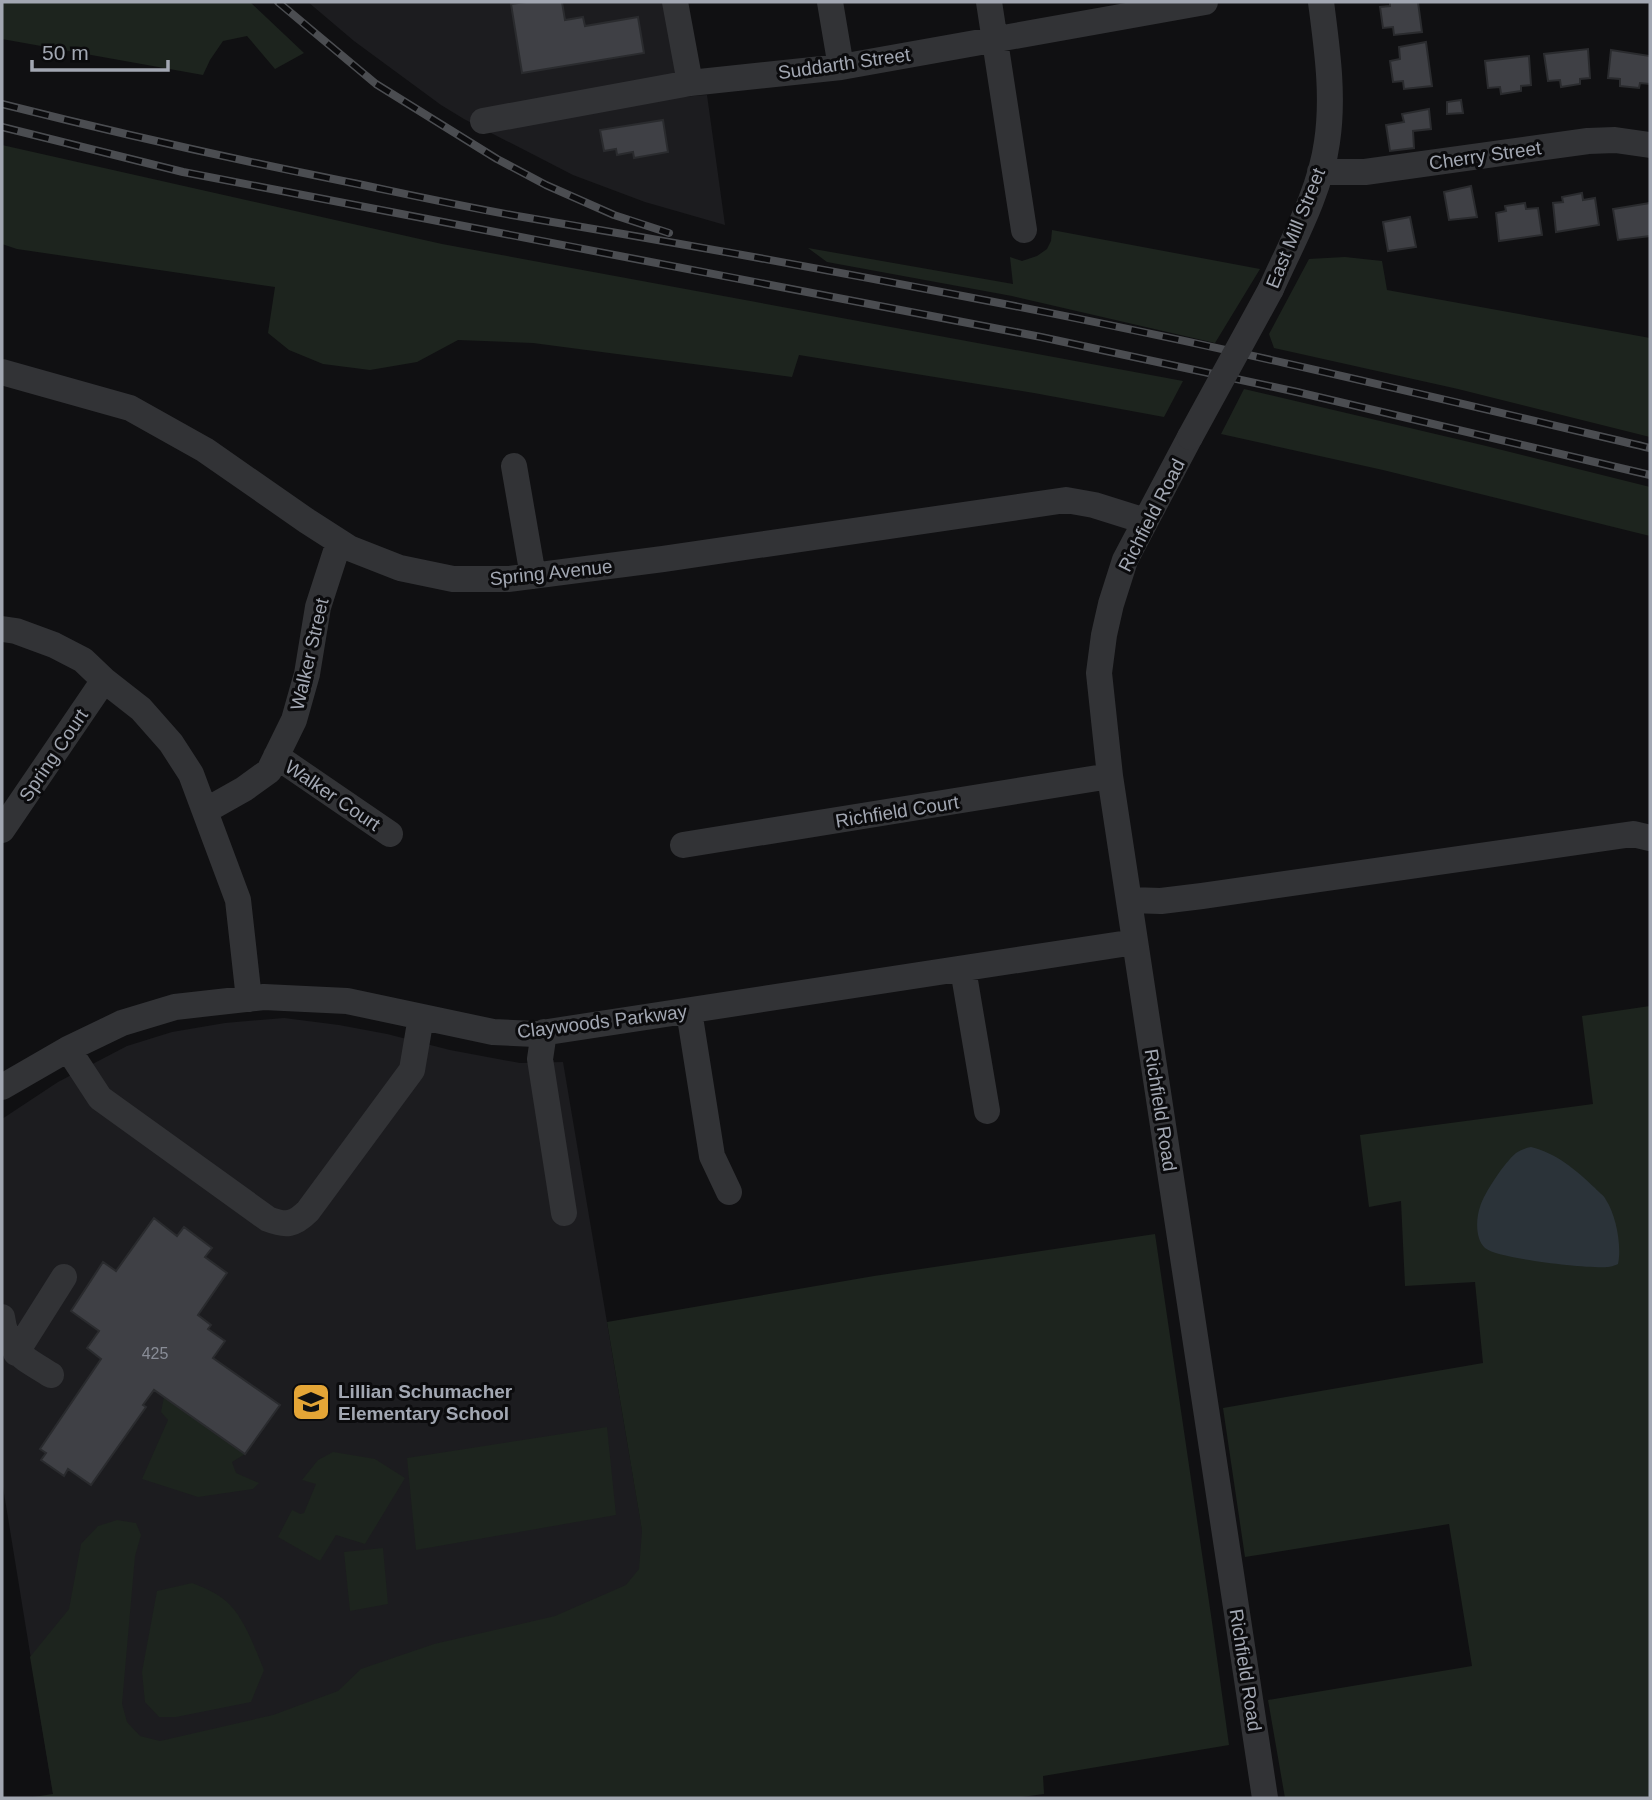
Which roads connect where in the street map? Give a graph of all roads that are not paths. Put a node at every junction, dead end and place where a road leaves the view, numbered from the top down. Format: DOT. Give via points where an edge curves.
graph roads {
  1 [pos="675,2"];
  2 [pos="830,2"];
  3 [pos="989,2"];
  4 [pos="1205,2"];
  5 [pos="1321,2"];
  6 [pos="1151,6"];
  7 [pos="995,39"];
  8 [pos="841,66"];
  9 [pos="690,83"];
  10 [pos="484,121"];
  11 [pos="1650,145"];
  12 [pos="1320,172"];
  13 [pos="1024,230"];
  14 [pos="2,372"];
  15 [pos="1190,437"];
  16 [pos="514,466"];
  17 [pos="1145,521"];
  18 [pos="339,542"];
  19 [pos="533,576"];
  20 [pos="2,629"];
  21 [pos="104,680"];
  22 [pos="276,756"];
  23 [pos="1110,776"];
  24 [pos="205,811"];
  25 [pos="2,830"];
  26 [pos="390,834"];
  27 [pos="1650,838"];
  28 [pos="683,845"];
  29 [pos="1129,900"];
  30 [pos="1135,942"];
  31 [pos="962,969"];
  32 [pos="249,999"];
  33 [pos="689,1011"];
  34 [pos="421,1017"];
  35 [pos="544,1032"];
  36 [pos="68,1049"];
  37 [pos="2,1087"];
  38 [pos="987,1111"];
  39 [pos="729,1192"];
  40 [pos="564,1213"];
  41 [pos="64,1277"];
  42 [pos="2,1317"];
  43 [pos="16,1353"];
  44 [pos="51,1375"];
  45 [pos="1265,1798"];
  1 -- 9 [label="street"];
  2 -- 8 [label="street"];
  3 -- 7 [label="street"];
  4 -- 6 [label="street, Suddarth Street"];
  5 -- 12 [label="street, East Mill Street" via="1330,105"];
  6 -- 7 [label="street, Suddarth Street"];
  7 -- 8 [label="street, Suddarth Street"];
  7 -- 13 [label="street"];
  8 -- 9 [label="street, Suddarth Street"];
  9 -- 10 [label="street, Suddarth Street"];
  11 -- 12 [label="street, Cherry Street" via="1588,141 1366,172"];
  12 -- 15 [label="street, East Mill Street, bridge" via="1271,289"];
  14 -- 18 [label="street, Spring Avenue" via="130,408 205,450"];
  15 -- 17 [label="street, Richfield Road"];
  16 -- 19 [label="street"];
  17 -- 19 [label="street, Spring Avenue" via="1066,500"];
  17 -- 23 [label="street, Richfield Road" via="1125,560 1104,635 1099,673"];
  18 -- 19 [label="street, Spring Avenue" via="400,568 453,579"];
  18 -- 22 [label="street, Walker Street" via="318,607 294,720"];
  20 -- 21 [label="street" via="54,645 83,660"];
  21 -- 24 [label="street" via="141,709 171,743 191,774"];
  21 -- 25 [label="street, Spring Court"];
  22 -- 24 [label="street, Walker Street" via="269,771"];
  22 -- 26 [label="street, Walker Court"];
  23 -- 28 [label="street, Richfield Court"];
  23 -- 29 [label="street, Richfield Road"];
  24 -- 32 [label="street" via="238,900"];
  27 -- 29 [label="street" via="1633,834 1202,896"];
  29 -- 30 [label="street, Richfield Road"];
  30 -- 31 [label="street, Claywoods Parkway"];
  30 -- 45 [label="street, Richfield Road"];
  31 -- 33 [label="street, Claywoods Parkway"];
  31 -- 38 [label="street"];
  32 -- 34 [label="street, Claywoods Parkway" via="347,1001"];
  32 -- 36 [label="street, Claywoods Parkway" via="175,1007 122,1023"];
  33 -- 35 [label="street, Claywoods Parkway"];
  33 -- 39 [label="street" via="712,1156"];
  34 -- 35 [label="street, Claywoods Parkway" via="493,1032"];
  34 -- 36 [label="street" via="412,1070 308,1211 297,1222 280,1224 100,1098"];
  35 -- 40 [label="street" via="540,1059"];
  36 -- 37 [label="street, Claywoods Parkway"];
  41 -- 43 [label="street"];
  42 -- 43 [label="street"];
  43 -- 44 [label="street"];
}
